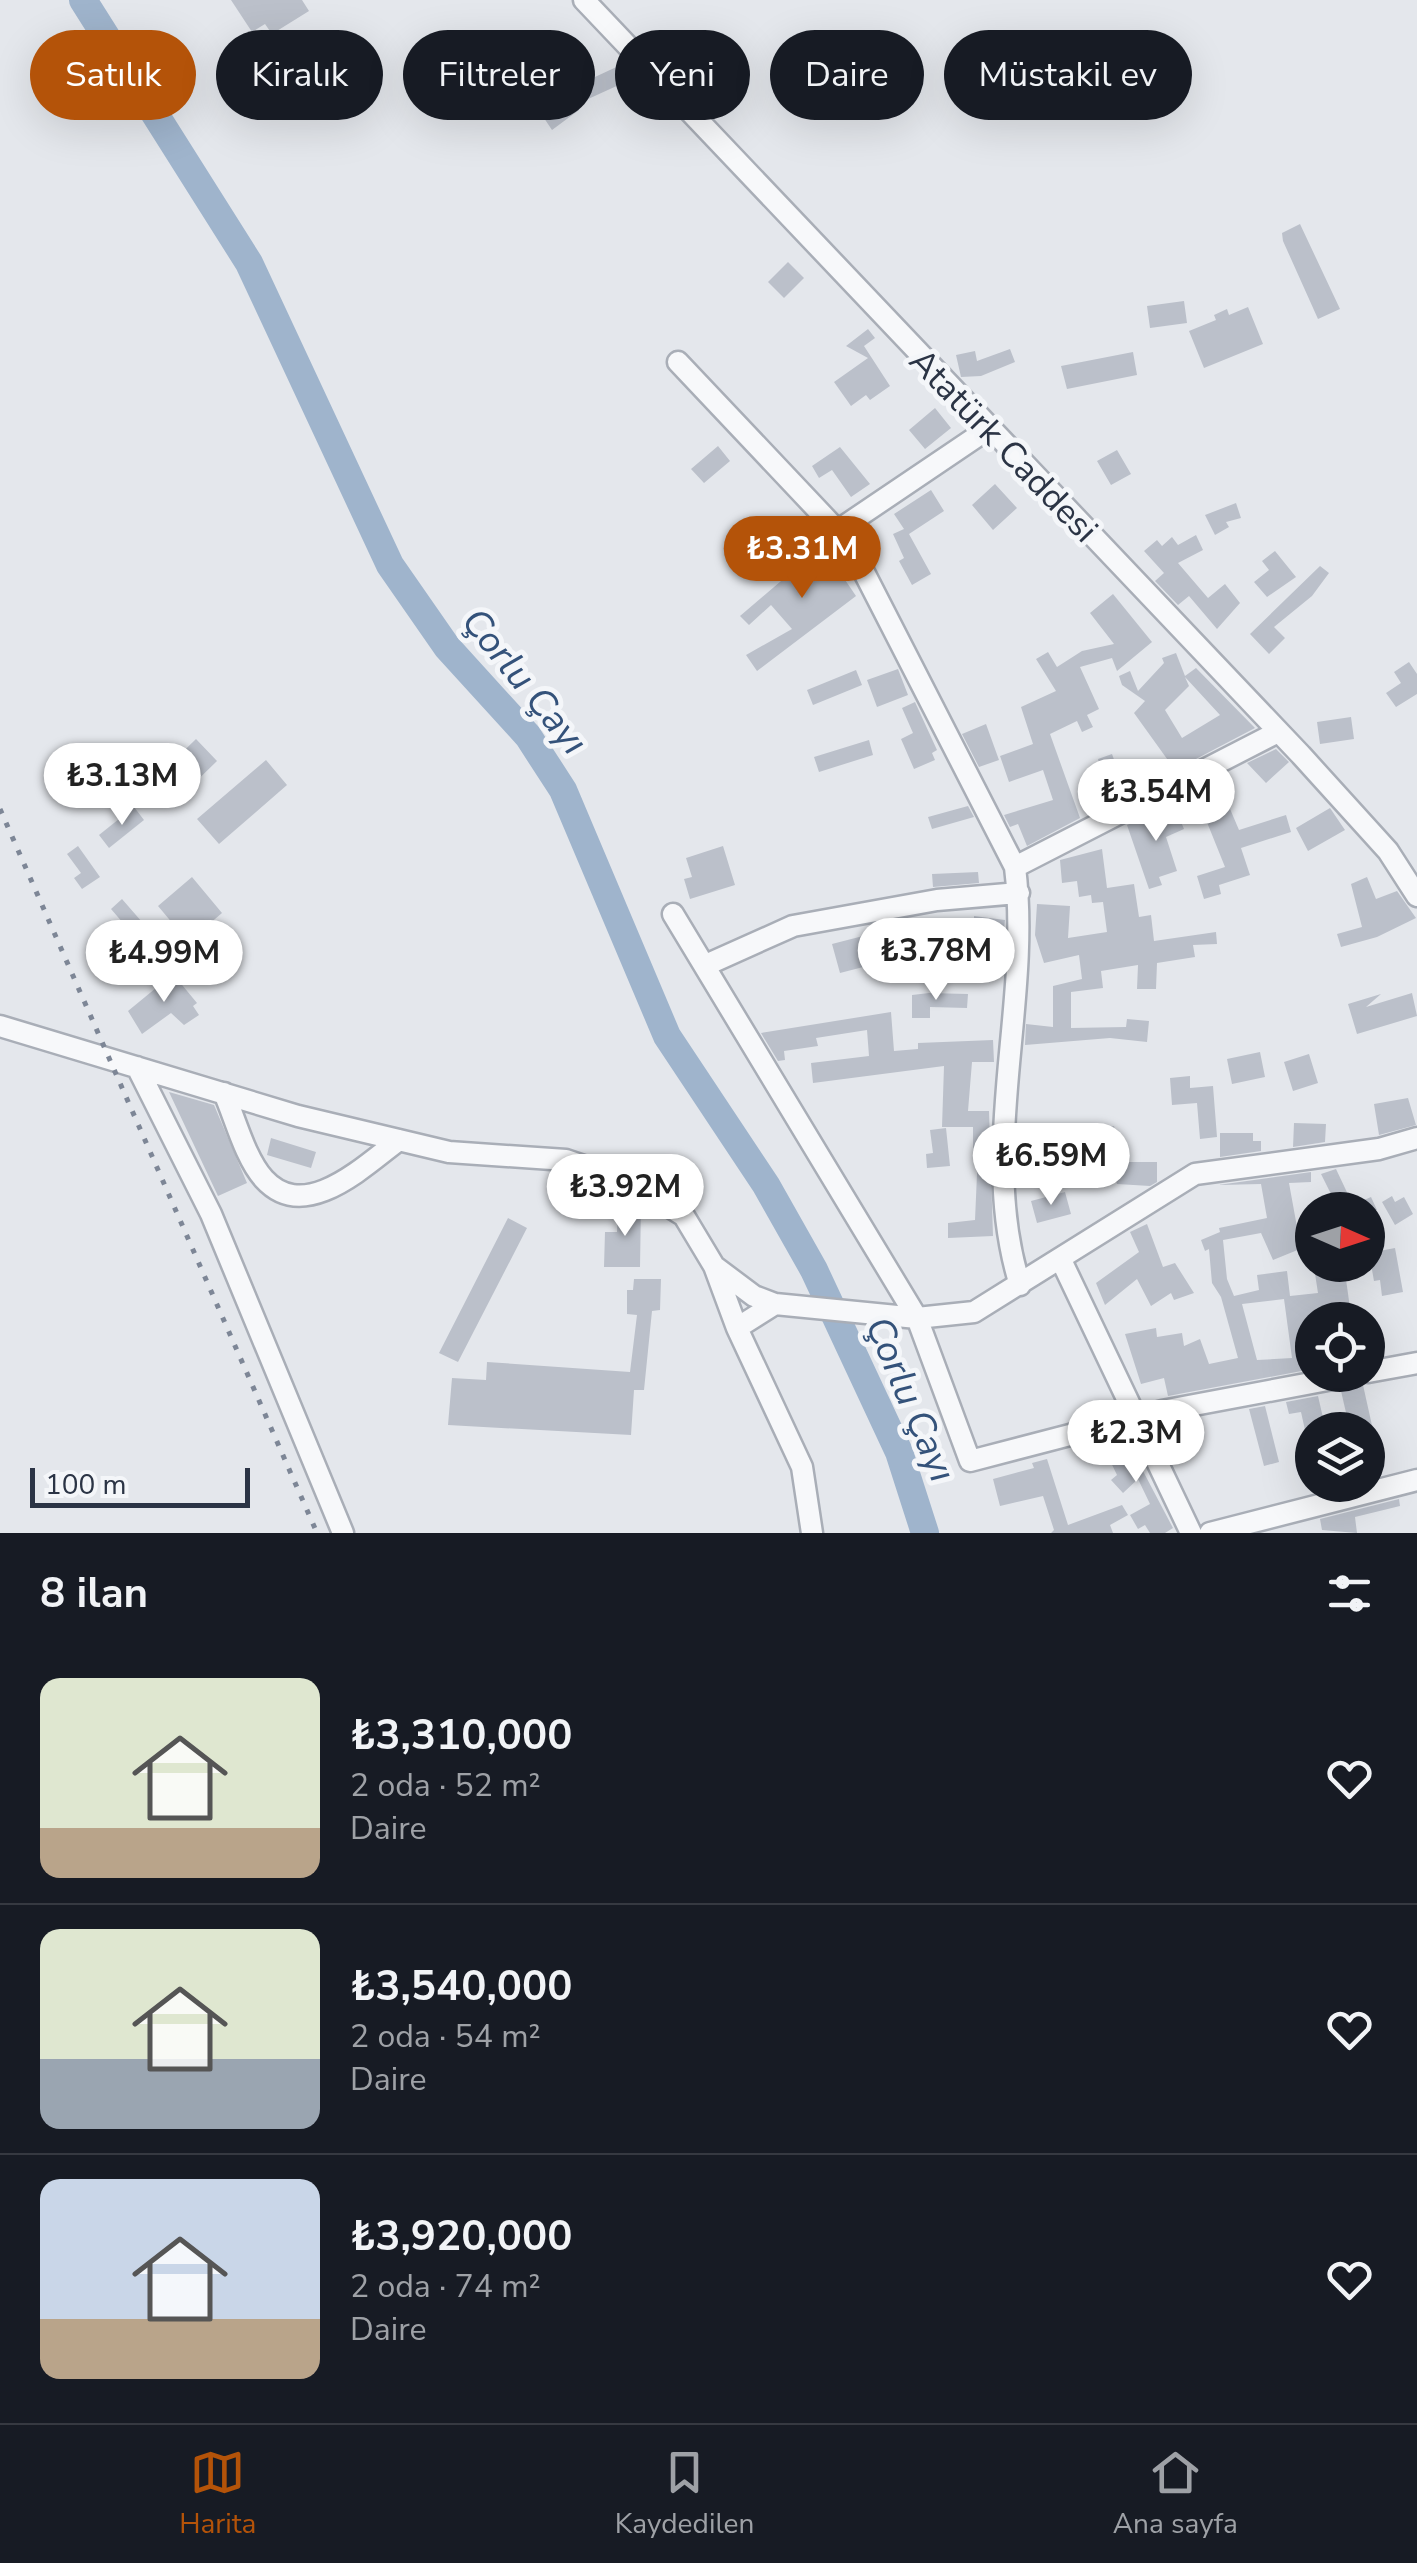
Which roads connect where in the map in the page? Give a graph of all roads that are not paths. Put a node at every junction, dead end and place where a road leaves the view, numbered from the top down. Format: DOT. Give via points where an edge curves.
graph roads {
  1 [pos="584,0"];
  2 [pos="678,362"];
  3 [pos="988,429"];
  4 [pos="837,531"];
  5 [pos="1278,732"];
  6 [pos="1017,880"];
  7 [pos="1417,896"];
  8 [pos="673,914"];
  9 [pos="706,965"];
  10 [pos="0,1026"];
  11 [pos="137,1067"];
  12 [pos="224,1093"];
  13 [pos="1417,1138"];
  14 [pos="399,1140"];
  15 [pos="1060,1260"];
  16 [pos="714,1266"];
  17 [pos="1020,1284"];
  18 [pos="775,1304"];
  19 [pos="917,1318"];
  20 [pos="737,1328"];
  21 [pos="1417,1363"];
  22 [pos="1385,1369"];
  23 [pos="1295,1387"];
  24 [pos="1133,1419"];
  25 [pos="1417,1480"];
  26 [pos="343,1533"];
  27 [pos="812,1533"];
  28 [pos="1191,1533"];
  29 [pos="1210,1533"];
  1 -- 3 [label="street, Atatürk Caddesi"];
  2 -- 4 [label="street"];
  3 -- 4 [label="street"];
  3 -- 5 [label="street, Atatürk Caddesi"];
  4 -- 6 [label="street"];
  5 -- 6 [label="street"];
  5 -- 7 [label="street, Atatürk Caddesi" via="1388,850"];
  6 -- 9 [label="street" via="997,895 793,926"];
  6 -- 17 [label="street" via="1000,1185"];
  8 -- 9 [label="street"];
  9 -- 19 [label="street"];
  10 -- 11 [label="street"];
  11 -- 12 [label="street"];
  11 -- 26 [label="street" via="212,1214"];
  12 -- 14 [label="street"];
  12 -- 14 [label="street" via="262,1178 284,1194 318,1194"];
  13 -- 15 [label="street" via="1195,1174"];
  14 -- 16 [label="street" via="449,1152 566,1160 628,1181 684,1216"];
  15 -- 17 [label="street"];
  15 -- 24 [label="street"];
  16 -- 18 [label="street"];
  16 -- 20 [label="street"];
  17 -- 19 [label="street" via="974,1312"];
  18 -- 19 [label="street"];
  18 -- 20 [label="street"];
  19 -- 24 [label="street" via="970,1460"];
  20 -- 27 [label="street" via="802,1466"];
  21 -- 22 [label="street"];
  23 -- 24 [label="street"];
  24 -- 28 [label="street"];
  25 -- 29 [label="street"];
}
